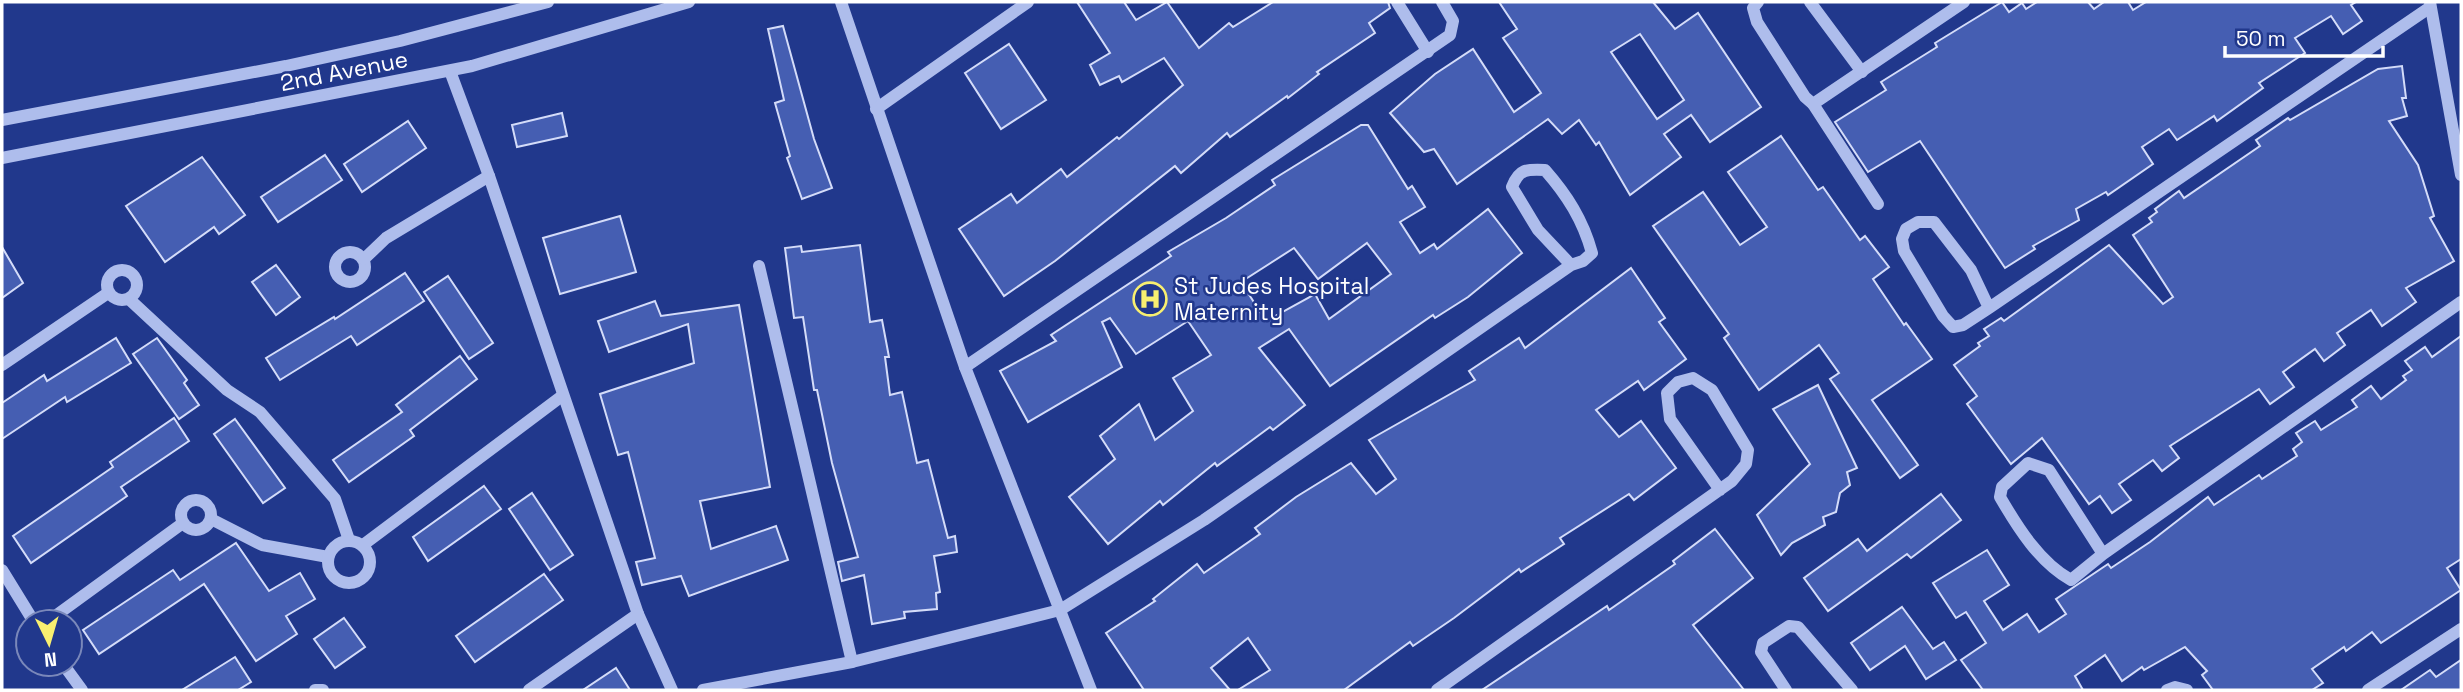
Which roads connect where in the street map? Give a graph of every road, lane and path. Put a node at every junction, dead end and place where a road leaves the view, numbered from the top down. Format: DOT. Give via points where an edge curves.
graph roads {
  1 [pos="548,2"];
  2 [pos="689,2"];
  3 [pos="841,2"];
  4 [pos="1028,2"];
  5 [pos="1397,2"];
  6 [pos="1442,2"];
  7 [pos="1758,2"];
  8 [pos="1811,2"];
  9 [pos="1964,2"];
  10 [pos="2430,5"];
  11 [pos="1427,52"];
  12 [pos="450,71"];
  13 [pos="1862,72"];
  14 [pos="1813,104"];
  15 [pos="876,108"];
  16 [pos="2,120"];
  17 [pos="2,158"];
  18 [pos="2461,174"];
  19 [pos="489,176"];
  20 [pos="1878,204"];
  21 [pos="364,260"];
  22 [pos="1571,265"];
  23 [pos="759,266"];
  24 [pos="108,293"];
  25 [pos="129,299"];
  26 [pos="2461,302"];
  27 [pos="1990,308"];
  28 [pos="2,366"];
  29 [pos="965,367"];
  30 [pos="562,396"];
  31 [pos="1720,490"];
  32 [pos="211,519"];
  33 [pos="183,523"];
  34 [pos="349,540"];
  35 [pos="363,545"];
  36 [pos="2103,554"];
  37 [pos="328,557"];
  38 [pos="2,570"];
  39 [pos="25,608"];
  40 [pos="66,608"];
  41 [pos="1060,610"];
  42 [pos="639,614"];
  43 [pos="2461,629"];
  44 [pos="852,662"];
  45 [pos="315,690"];
  46 [pos="323,690"];
  47 [pos="529,690"];
  48 [pos="672,690"];
  49 [pos="703,690"];
  50 [pos="1091,690"];
  51 [pos="1437,690"];
  52 [pos="1786,690"];
  53 [pos="1852,690"];
  54 [pos="2167,690"];
  55 [pos="2187,690"];
  56 [pos="2368,690"];
  1 -- 16 [label="street, 2nd Avenue" via="286,66"];
  2 -- 12 [label="street, 2nd Avenue"];
  3 -- 15 [label="street"];
  4 -- 15 [label="street"];
  5 -- 11 [label="street"];
  6 -- 11 [label="street" via="1453,22 1450,35"];
  7 -- 14 [label="street" via="1753,8 1757,22"];
  8 -- 13 [label="street"];
  9 -- 13 [label="street"];
  10 -- 18 [label="street"];
  10 -- 27 [label="street"];
  11 -- 29 [label="street"];
  12 -- 17 [label="street, 2nd Avenue"];
  12 -- 19 [label="street"];
  13 -- 14 [label="street"];
  14 -- 20 [label="street"];
  15 -- 29 [label="street"];
  19 -- 21 [label="street" via="386,238"];
  19 -- 30 [label="street"];
  22 -- 22 [label="street" via="1538,230 1512,187 1517,174 1525,169 1545,170 1568,198 1587,233 1592,253"];
  22 -- 41 [label="street" via="1204,520"];
  23 -- 44 [label="street"];
  24 -- 25 [label="street" via="118,300"];
  24 -- 25 [label="street" via="107,281 114,272 126,271 135,278 136,289"];
  24 -- 28 [label="street"];
  25 -- 34 [label="street" via="227,390 260,412 335,499"];
  26 -- 36 [label="street"];
  27 -- 27 [label="street" via="1954,327 1904,251 1906,229 1919,222 1934,222 1971,270"];
  29 -- 41 [label="street"];
  30 -- 35 [label="street"];
  30 -- 42 [label="street"];
  31 -- 31 [label="street" via="1746,464 1748,450 1712,390 1693,378 1678,382 1667,393 1670,419"];
  31 -- 51 [label="street"];
  32 -- 33 [label="street" via="204,528 192,530"];
  32 -- 33 [label="street" via="210,507 200,500 189,502 181,511"];
  32 -- 37 [label="street" via="262,545"];
  33 -- 40 [label="street"];
  34 -- 35 [label="street"];
  34 -- 37 [label="street" via="335,545"];
  35 -- 37 [label="street" via="371,558 368,573 356,582 341,582 330,572"];
  36 -- 36 [label="street" via="2071,580 2057,573 2010,514 2000,497 2002,487 2028,463 2049,470"];
  38 -- 39 [label="street"];
  41 -- 44 [label="street"];
  41 -- 50 [label="street"];
  42 -- 47 [label="street"];
  42 -- 48 [label="street"];
  43 -- 56 [label="street"];
  44 -- 49 [label="street"];
  45 -- 46 [label="street"];
  52 -- 53 [label="street" via="1761,652 1763,643 1789,626 1798,627"];
  54 -- 55 [label="street"];
}
